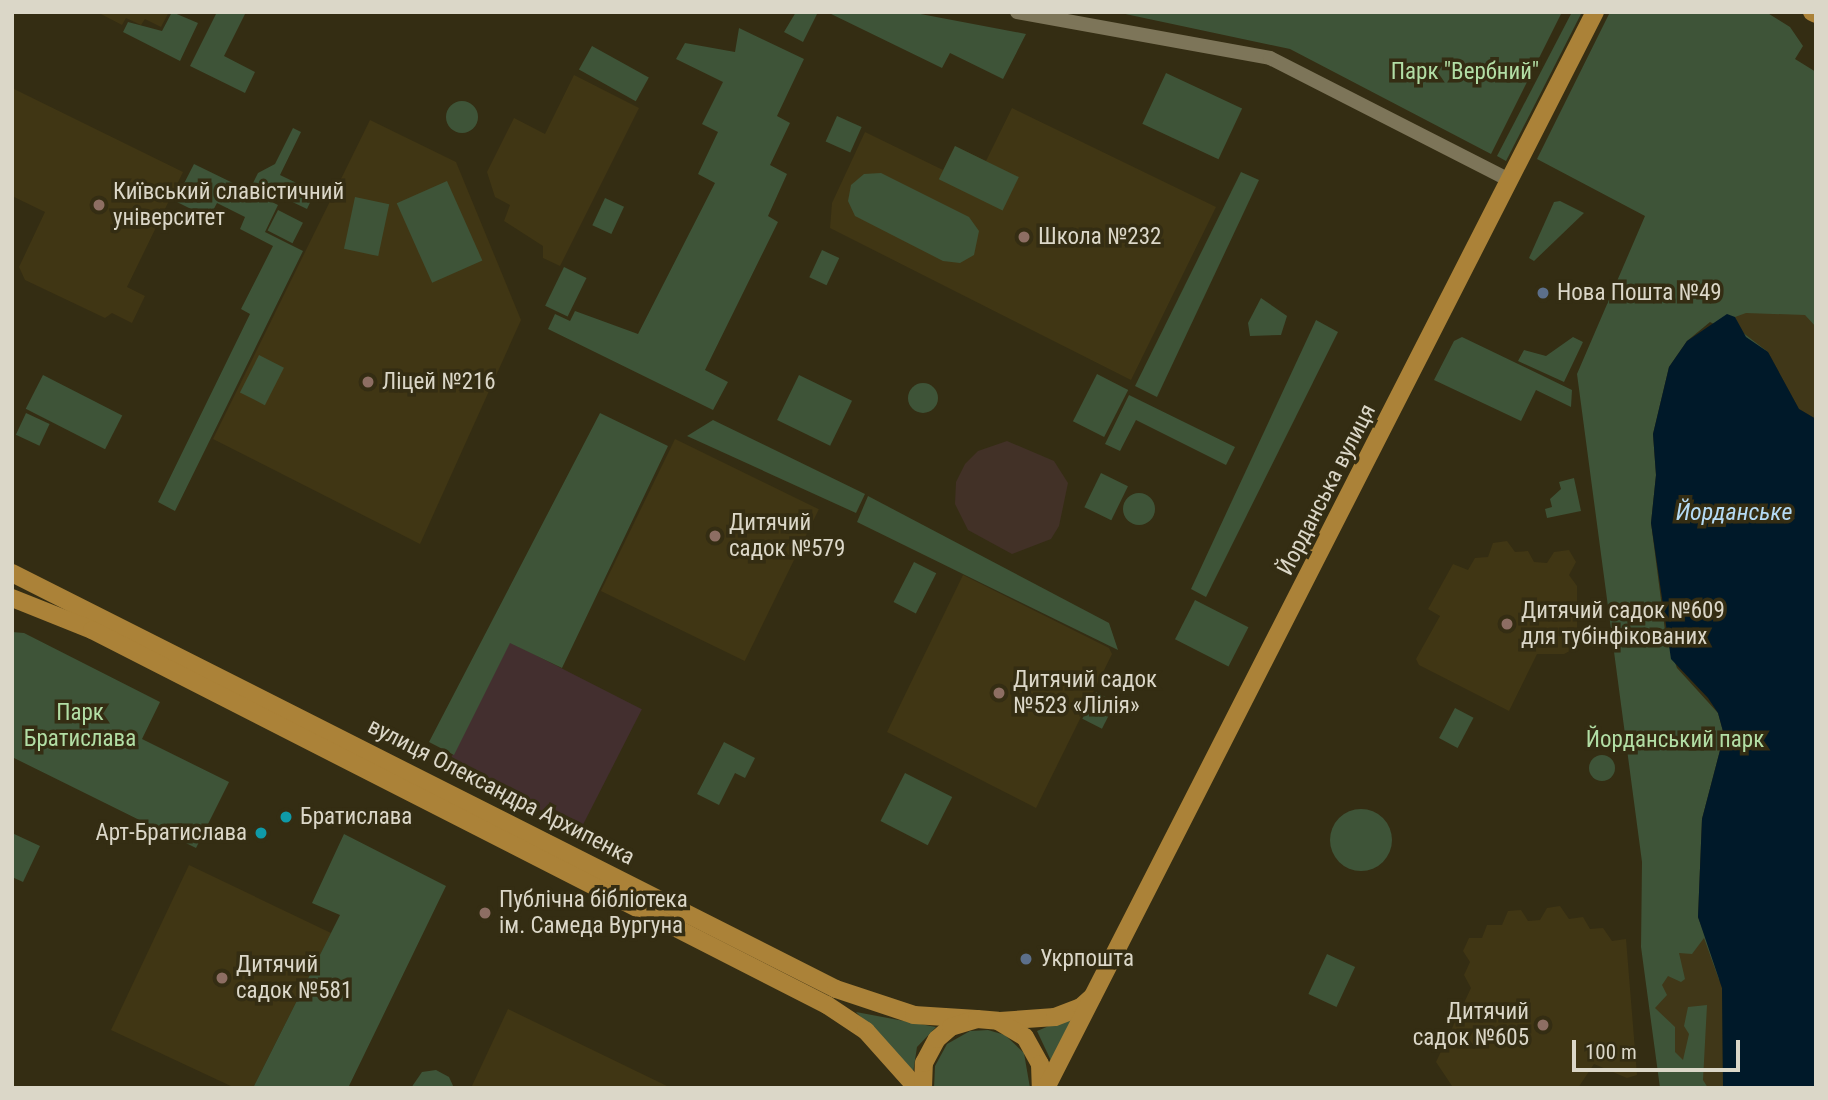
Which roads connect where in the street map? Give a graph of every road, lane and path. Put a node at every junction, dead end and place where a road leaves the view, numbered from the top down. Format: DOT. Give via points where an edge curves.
graph roads {
  1 [pos="1017,12"];
  2 [pos="1595,12"];
  3 [pos="1509,180"];
  4 [pos="12,573"];
  5 [pos="12,598"];
  6 [pos="1100,990"];
  7 [pos="977,1019"];
  8 [pos="998,1021"];
  9 [pos="917,1088"];
  10 [pos="923,1088"];
  11 [pos="1044,1088"];
  1 -- 3 [label="street" via="1270,58"];
  2 -- 3 [label="main road, Йорданська вулиця"];
  3 -- 6 [label="main road, Йорданська вулиця"];
  4 -- 7 [label="main road, вулиця Олександра Архипенка" via="836,989 914,1015"];
  5 -- 9 [label="main road, вулиця Олександра Архипенка" via="92,630 827,1005 866,1031"];
  6 -- 8 [label="main road, Йорданська вулиця" via="1081,1007 1055,1017"];
  6 -- 11 [label="main road, Йорданська вулиця"];
  7 -- 8 [label="main road, вулиця Олександра Архипенка"];
  7 -- 10 [label="main road" via="951,1027 937,1039 924,1063"];
  8 -- 11 [label="main road" via="1017,1030 1032,1045"];
}
